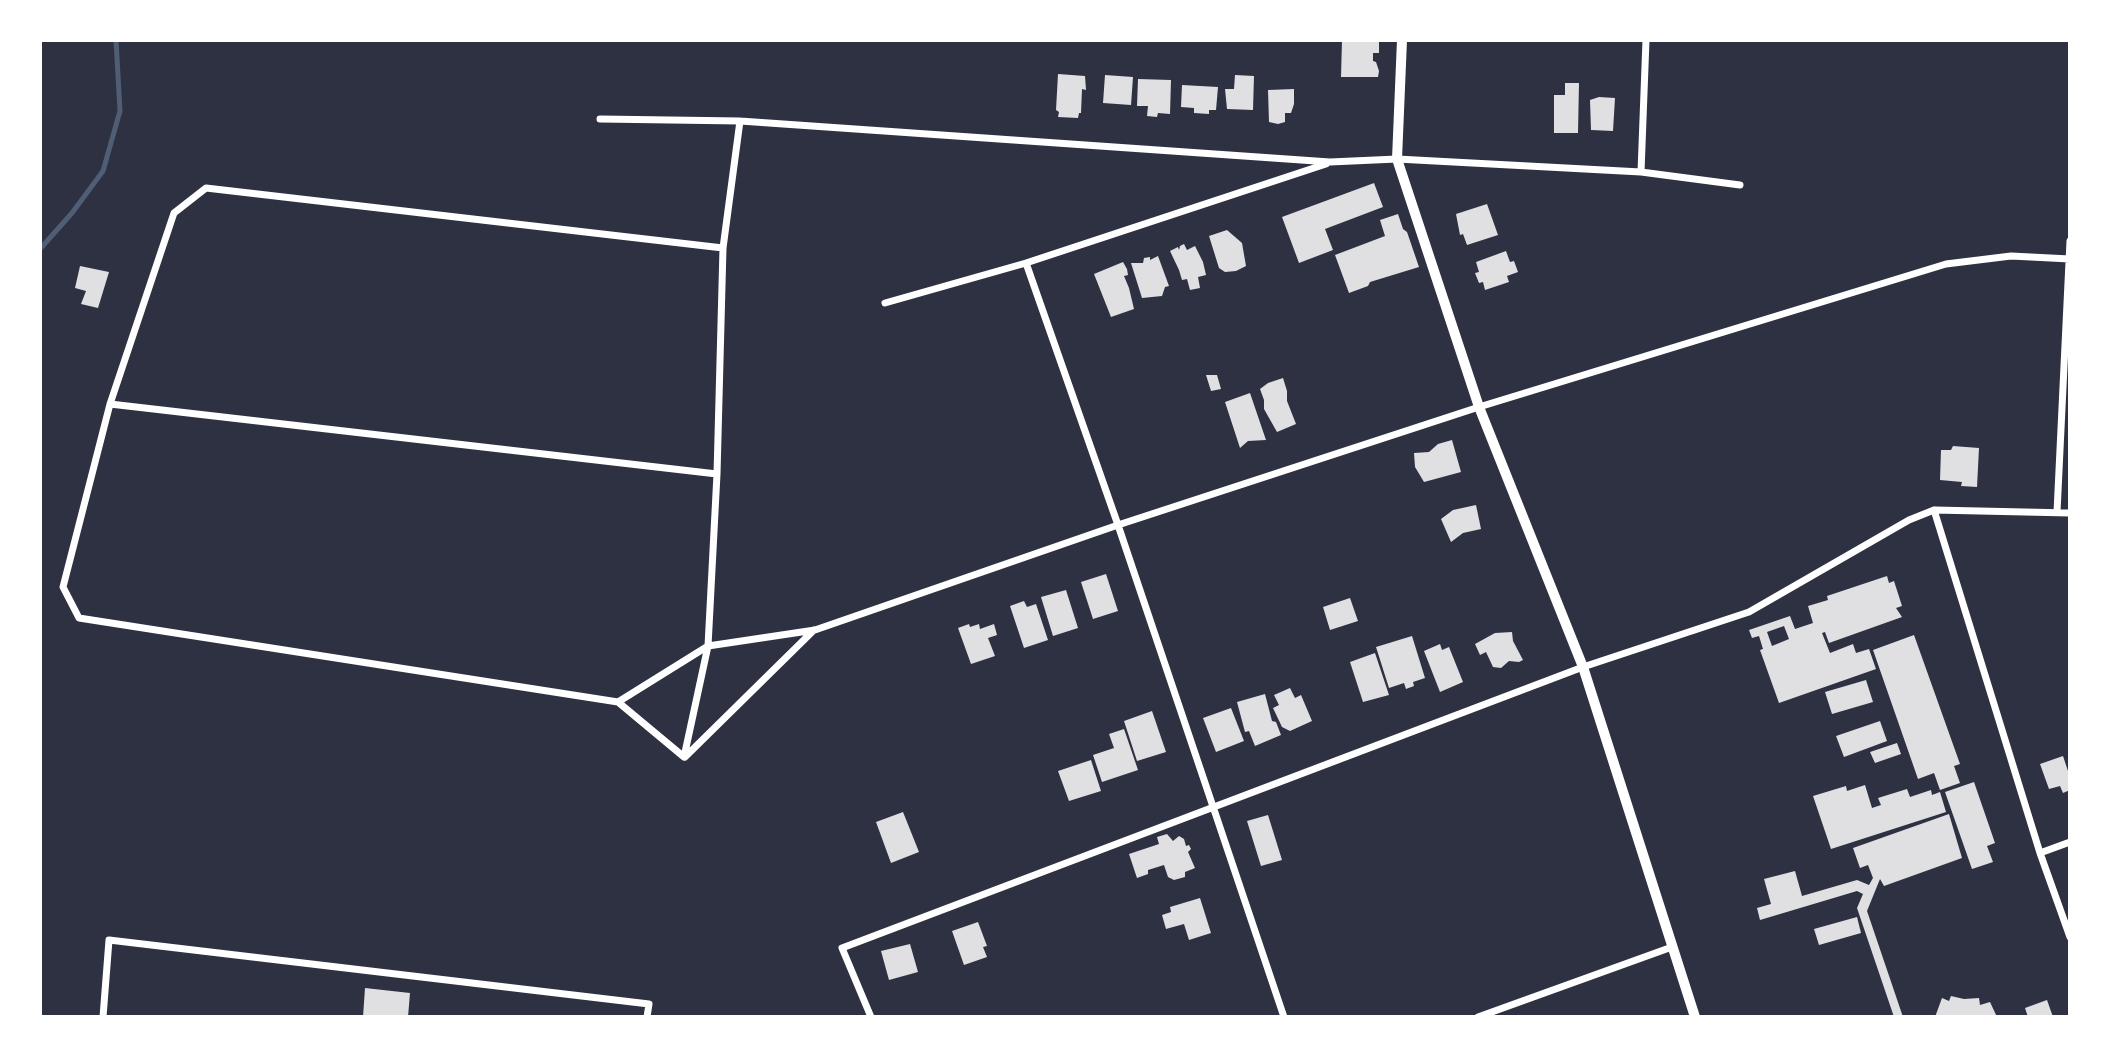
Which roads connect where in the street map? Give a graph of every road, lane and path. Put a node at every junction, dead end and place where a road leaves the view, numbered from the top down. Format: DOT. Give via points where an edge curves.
graph roads {
  1 [pos="1402,40"];
  2 [pos="1646,40"];
  3 [pos="600,120"];
  4 [pos="740,121"];
  5 [pos="1397,159"];
  6 [pos="1330,162"];
  7 [pos="1641,172"];
  8 [pos="1740,185"];
  9 [pos="2070,241"];
  10 [pos="723,248"];
  11 [pos="2069,259"];
  12 [pos="1026,263"];
  13 [pos="885,303"];
  14 [pos="110,404"];
  15 [pos="1479,407"];
  16 [pos="717,474"];
  17 [pos="1934,510"];
  18 [pos="2057,512"];
  19 [pos="2070,513"];
  20 [pos="1118,526"];
  21 [pos="814,630"];
  22 [pos="708,646"];
  23 [pos="1584,667"];
  24 [pos="618,702"];
  25 [pos="684,757"];
  26 [pos="1212,807"];
  27 [pos="2070,842"];
  28 [pos="2040,853"];
  29 [pos="2070,937"];
  30 [pos="1672,947"];
  31 [pos="103,1017"];
  32 [pos="647,1017"];
  33 [pos="871,1017"];
  34 [pos="1284,1017"];
  35 [pos="1478,1017"];
  36 [pos="1695,1017"];
  1 -- 5 [label="street"];
  2 -- 7 [label="street"];
  3 -- 4 [label="street"];
  4 -- 6 [label="street"];
  4 -- 10 [label="street"];
  5 -- 6 [label="street"];
  5 -- 7 [label="street"];
  5 -- 15 [label="street"];
  6 -- 12 [label="street"];
  7 -- 8 [label="street"];
  9 -- 11 [label="street"];
  10 -- 14 [label="street" via="206,188 174,213"];
  10 -- 16 [label="street"];
  11 -- 15 [label="street" via="2011,257 1946,264"];
  11 -- 18 [label="street"];
  12 -- 13 [label="street"];
  12 -- 20 [label="street"];
  14 -- 16 [label="street"];
  14 -- 24 [label="street" via="63,587 79,618"];
  15 -- 20 [label="street"];
  15 -- 23 [label="street"];
  16 -- 22 [label="street"];
  17 -- 18 [label="street"];
  17 -- 23 [label="street" via="1749,612"];
  17 -- 28 [label="street"];
  18 -- 19 [label="street"];
  20 -- 21 [label="street"];
  20 -- 26 [label="street"];
  21 -- 22 [label="street"];
  21 -- 25 [label="street"];
  22 -- 24 [label="street"];
  22 -- 25 [label="street"];
  23 -- 26 [label="street"];
  23 -- 30 [label="street"];
  24 -- 25 [label="street"];
  26 -- 33 [label="street" via="842,948"];
  26 -- 34 [label="street"];
  27 -- 28 [label="street"];
  28 -- 29 [label="street"];
  30 -- 35 [label="street"];
  30 -- 36 [label="street"];
  31 -- 32 [label="street" via="109,940 649,1004"];
}
